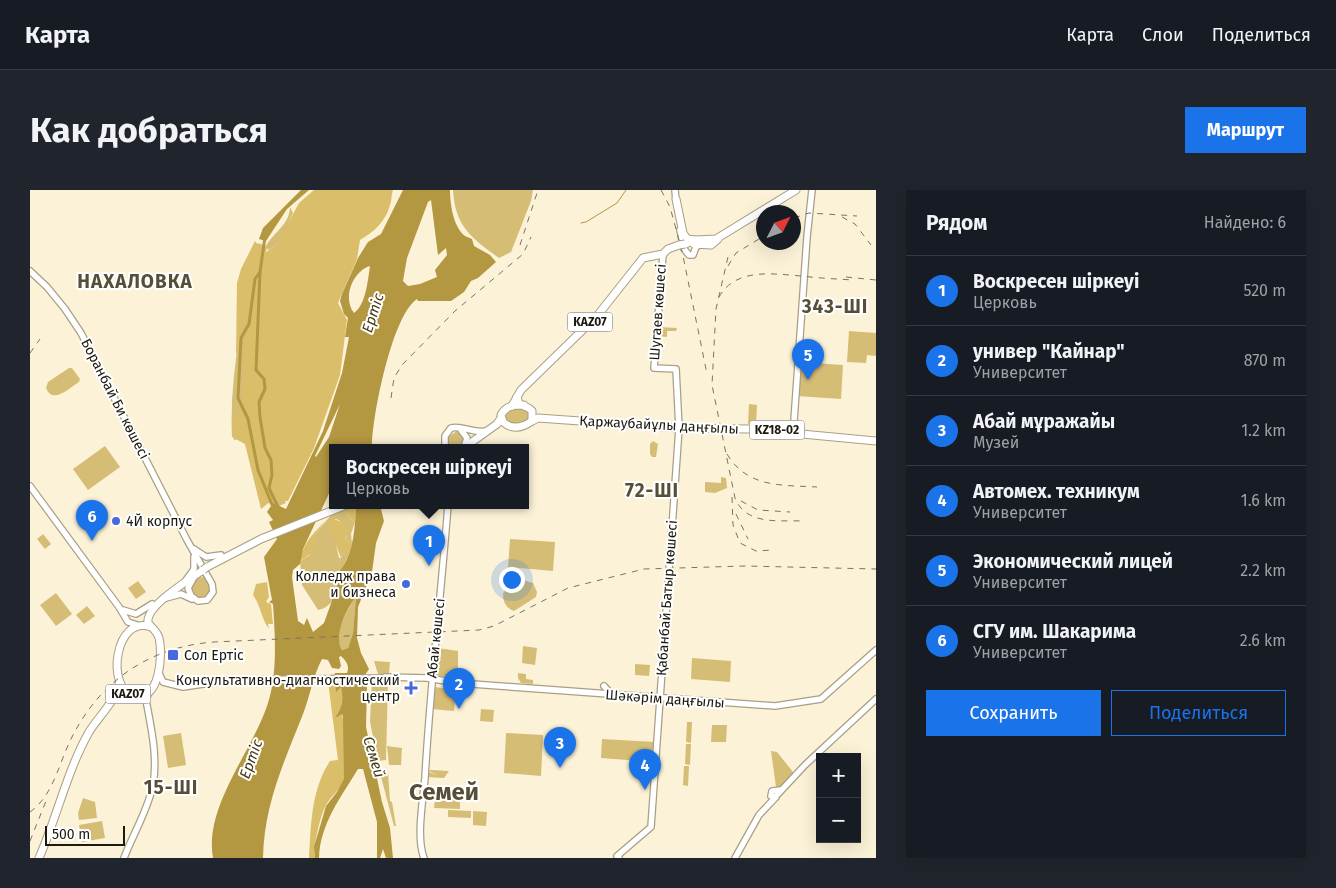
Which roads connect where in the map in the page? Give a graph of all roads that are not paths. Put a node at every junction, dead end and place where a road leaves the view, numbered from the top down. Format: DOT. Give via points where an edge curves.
graph roads {
  1 [pos="675,190"];
  2 [pos="796,190"];
  3 [pos="811,190"];
  4 [pos="676,199"];
  5 [pos="691,244"];
  6 [pos="662,254"];
  7 [pos="30,271"];
  8 [pos="676,369"];
  9 [pos="517,395"];
  10 [pos="524,405"];
  11 [pos="512,406"];
  12 [pos="532,411"];
  13 [pos="532,421"];
  14 [pos="503,422"];
  15 [pos="678,426"];
  16 [pos="493,428"];
  17 [pos="791,431"];
  18 [pos="876,440"];
  19 [pos="446,444"];
  20 [pos="446,444"];
  21 [pos="465,444"];
  22 [pos="469,444"];
  23 [pos="476,444"];
  24 [pos="30,486"];
  25 [pos="30,490"];
  26 [pos="331,509"];
  27 [pos="336,509"];
  28 [pos="447,509"];
  29 [pos="447,509"];
  30 [pos="190,545"];
  31 [pos="240,548"];
  32 [pos="221,555"];
  33 [pos="204,568"];
  34 [pos="196,576"];
  35 [pos="185,580"];
  36 [pos="112,589"];
  37 [pos="112,597"];
  38 [pos="164,599"];
  39 [pos="195,601"];
  40 [pos="152,604"];
  41 [pos="120,607"];
  42 [pos="137,625"];
  43 [pos="151,626"];
  44 [pos="126,634"];
  45 [pos="876,650"];
  46 [pos="159,673"];
  47 [pos="230,680"];
  48 [pos="432,680"];
  49 [pos="119,684"];
  50 [pos="150,691"];
  51 [pos="554,691"];
  52 [pos="128,694"];
  53 [pos="599,694"];
  54 [pos="612,695"];
  55 [pos="137,696"];
  56 [pos="548,697"];
  57 [pos="660,698"];
  58 [pos="876,699"];
  59 [pos="426,762"];
  60 [pos="418,769"];
  61 [pos="425,777"];
  62 [pos="618,857"];
  63 [pos="40,858"];
  64 [pos="123,858"];
  65 [pos="424,858"];
  66 [pos="735,858"];
  1 -- 4 [label="main road"];
  2 -- 5 [label="highway, Шугаев көшесі / KAZ07" via="713,241"];
  3 -- 17 [label="main road"];
  4 -- 5 [label="highway" via="683,233"];
  4 -- 5 [label="main road" via="685,252 691,256"];
  5 -- 6 [label="highway, Шугаев көшесі / KAZ07" via="669,248"];
  6 -- 8 [label="main road, Шугаев көшесі" via="654,368"];
  6 -- 9 [label="highway, KAZ07" via="644,258 597,316"];
  7 -- 30 [label="main road, Боранбай Би көшесі" via="47,287 81,333"];
  8 -- 15 [label="main road, Қабанбай Батыр көшесі"];
  9 -- 10 [label="highway" via="517,402"];
  9 -- 11 [label="highway, KAZ07"];
  10 -- 11 [label="highway"];
  10 -- 12 [label="highway"];
  11 -- 14 [label="highway, KAZ07" via="503,411"];
  12 -- 13 [label="highway"];
  12 -- 15 [label="highway, Қаржаубайұлы даңғылы / KZ18-02" via="540,415"];
  13 -- 14 [label="highway, KAZ07" via="520,427"];
  13 -- 15 [label="highway, Қаржаубайұлы даңғылы / KZ18-02" via="538,418"];
  14 -- 16 [label="highway, KAZ07"];
  14 -- 23 [label="highway, KAZ07"];
  15 -- 17 [label="highway, Қаржаубайұлы даңғылы / KZ18-02"];
  15 -- 57 [label="main road, Қабанбай Батыр көшесі"];
  16 -- 19 [label="main road" via="480,432 450,428 445,436"];
  16 -- 22 [label="highway, KAZ07"];
  17 -- 18 [label="highway, Қаржаубайұлы даңғылы / KZ18-02"];
  20 -- 21 [label="main road" via="446,437 456,429 464,432"];
  24 -- 37 [label="main road"];
  25 -- 44 [label="main road" via="121,613 127,626"];
  26 -- 31 [label="highway"];
  27 -- 31 [label="highway"];
  28 -- 48 [label="main road, Абай көшесі"];
  29 -- 48 [label="main road, Абай көшесі"];
  30 -- 32 [label="main road" via="206,558"];
  30 -- 35 [label="main road" via="195,565"];
  30 -- 39 [label="main road, Боранбай Би көшесі" via="214,588 208,601"];
  31 -- 32 [label="highway"];
  31 -- 33 [label="highway"];
  32 -- 33 [label="highway"];
  33 -- 34 [label="highway"];
  33 -- 35 [label="highway"];
  34 -- 38 [label="highway"];
  34 -- 39 [label="main road" via="188,588"];
  35 -- 40 [label="highway"];
  36 -- 37 [label="main road"];
  37 -- 41 [label="main road"];
  38 -- 39 [label="main road" via="181,594"];
  38 -- 43 [label="highway" via="149,613 147,619"];
  40 -- 41 [label="main road" via="136,614 127,613"];
  40 -- 42 [label="highway"];
  41 -- 42 [label="main road" via="130,624"];
  42 -- 43 [label="highway"];
  42 -- 44 [label="highway"];
  43 -- 46 [label="highway, KAZ07" via="161,649"];
  44 -- 49 [label="highway, KAZ07" via="118,660"];
  45 -- 57 [label="main road, Шәкәрім даңғылы" via="818,701 775,706"];
  46 -- 47 [label="main road" via="161,680 172,686"];
  46 -- 50 [label="highway, KAZ07"];
  47 -- 48 [label="main road, Шәкәрім даңғылы" via="385,677"];
  47 -- 50 [label="main road" via="183,689 160,684"];
  48 -- 51 [label="main road, Шәкәрім даңғылы"];
  48 -- 59 [label="main road, Абай көшесі"];
  49 -- 52 [label="highway, KAZ07"];
  49 -- 63 [label="highway, KAZ07" via="118,693 97,718 82,745"];
  50 -- 55 [label="highway, KAZ07"];
  50 -- 64 [label="main road" via="146,700 155,771 150,794"];
  51 -- 53 [label="main road, Шәкәрім даңғылы"];
  51 -- 56 [label="main road"];
  52 -- 55 [label="highway, KAZ07"];
  52 -- 63 [label="highway, KAZ07" via="110,707 90,742"];
  53 -- 54 [label="main road, Шәкәрім даңғылы"];
  53 -- 54 [label="main road" via="604,688"];
  54 -- 57 [label="main road, Шәкәрім даңғылы"];
  55 -- 64 [label="main road" via="144,704 152,755 151,772 148,793"];
  57 -- 62 [label="main road, Қабанбай Батыр көшесі" via="651,827"];
  58 -- 66 [label="main road" via="774,796"];
  59 -- 61 [label="main road, Абай көшесі"];
  59 -- 61 [label="main road" via="433,769"];
  60 -- 61 [label="main road"];
  61 -- 65 [label="main road, Абай көшесі"];
}
